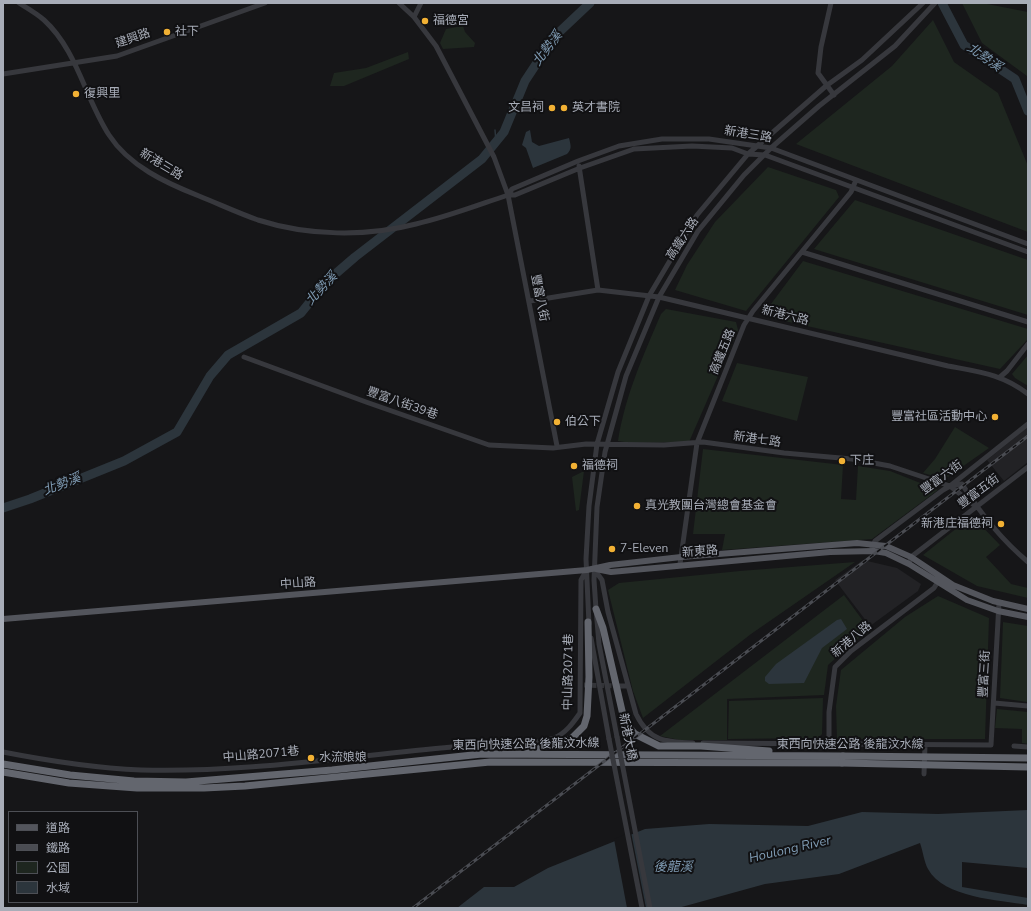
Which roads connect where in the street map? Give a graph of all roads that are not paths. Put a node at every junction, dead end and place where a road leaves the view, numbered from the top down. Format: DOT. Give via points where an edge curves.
graph roads {
  1 [pos="19,3"];
  2 [pos="265,3"];
  3 [pos="398,3"];
  4 [pos="421,3"];
  5 [pos="831,3"];
  6 [pos="934,3"];
  7 [pos="922,4"];
  8 [pos="414,17"];
  9 [pos="74,62"];
  10 [pos="3,74"];
  11 [pos="826,86"];
  12 [pos="834,95"];
  13 [pos="757,146"];
  14 [pos="771,148"];
  15 [pos="748,154"];
  16 [pos="765,155"];
  17 [pos="578,161"];
  18 [pos="580,168"];
  19 [pos="856,180"];
  20 [pos="852,188"];
  21 [pos="508,195"];
  22 [pos="1028,244"];
  23 [pos="802,252"];
  24 [pos="1028,252"];
  25 [pos="598,290"];
  26 [pos="649,296"];
  27 [pos="659,297"];
  28 [pos="530,301"];
  29 [pos="748,317"];
  30 [pos="1028,322"];
  31 [pos="1028,344"];
  32 [pos="244,357"];
  33 [pos="1000,377"];
  34 [pos="1028,394"];
  35 [pos="1028,424"];
  36 [pos="697,443"];
  37 [pos="598,444"];
  38 [pos="608,444"];
  39 [pos="557,446"];
  40 [pos="1028,467"];
  41 [pos="950,486"];
  42 [pos="976,506"];
  43 [pos="873,543"];
  44 [pos="870,551"];
  45 [pos="681,557"];
  46 [pos="911,557"];
  47 [pos="1028,562"];
  48 [pos="680,564"];
  49 [pos="908,564"];
  50 [pos="594,569"];
  51 [pos="587,570"];
  52 [pos="941,577"];
  53 [pos="937,583"];
  54 [pos="999,603"];
  55 [pos="596,609"];
  56 [pos="1028,609"];
  57 [pos="998,611"];
  58 [pos="1028,617"];
  59 [pos="3,619"];
  60 [pos="588,622"];
  61 [pos="617,686"];
  62 [pos="628,686"];
  63 [pos="994,703"];
  64 [pos="1028,706"];
  65 [pos="829,745"];
  66 [pos="925,746"];
  67 [pos="1014,746"];
  68 [pos="1028,747"];
  69 [pos="3,752"];
  70 [pos="518,754"];
  71 [pos="825,756"];
  72 [pos="1028,758"];
  73 [pos="3,764"];
  74 [pos="1028,767"];
  75 [pos="3,772"];
  76 [pos="924,774"];
  77 [pos="642,908"];
  78 [pos="650,908"];
  1 -- 9 [label="street, 新港三路" via="45,20"];
  2 -- 9 [label="street, 建興路" via="117,56"];
  3 -- 8 [label="street"];
  4 -- 8 [label="street"];
  5 -- 11 [label="street" via="818,73"];
  6 -- 12 [label="street, 高鐵六路" via="895,46"];
  7 -- 11 [label="street, 高鐵六路" via="862,60"];
  8 -- 21 [label="street, 豐富八街" via="436,46 494,157"];
  9 -- 10 [label="street, 建興路"];
  9 -- 21 [label="street, 新港三路" via="100,120 130,158 165,181 258,220 302,230 370,232 416,224"];
  11 -- 12 [label="street"];
  11 -- 13 [label="street, 高鐵六路"];
  12 -- 14 [label="street, 高鐵六路"];
  13 -- 14 [label="street, 新港三路"];
  13 -- 15 [label="street, 高鐵六路"];
  13 -- 17 [label="street, 新港三路" via="709,139 662,139 619,146"];
  14 -- 16 [label="street, 高鐵六路"];
  14 -- 19 [label="street, 新港三路"];
  15 -- 16 [label="street, 新港三路"];
  15 -- 18 [label="street, 新港三路" via="732,148 692,146 634,149"];
  15 -- 26 [label="street, 高鐵六路" via="697,216"];
  16 -- 20 [label="street, 新港三路"];
  16 -- 27 [label="street, 高鐵六路" via="744,175 698,231"];
  17 -- 18 [label="street"];
  17 -- 21 [label="street, 新港三路" via="512,189"];
  18 -- 21 [label="street, 新港三路" via="515,195"];
  18 -- 25 [label="street"];
  19 -- 20 [label="street, 高鐵五路"];
  19 -- 22 [label="street, 新港三路"];
  20 -- 23 [label="street, 高鐵五路"];
  20 -- 24 [label="street, 新港三路"];
  21 -- 28 [label="street, 豐富八街"];
  23 -- 29 [label="street, 高鐵五路"];
  23 -- 30 [label="street"];
  25 -- 26 [label="street, 新港六路"];
  25 -- 28 [label="street, 新港六路"];
  26 -- 27 [label="street, 新港六路"];
  26 -- 37 [label="street, 高鐵六路" via="618,372"];
  27 -- 29 [label="street, 新港六路"];
  27 -- 38 [label="street, 高鐵六路" via="626,376"];
  28 -- 39 [label="street, 豐富八街"];
  29 -- 33 [label="street, 新港六路"];
  29 -- 36 [label="street, 高鐵五路"];
  31 -- 33 [label="street"];
  32 -- 39 [label="street, 豐富八街39巷" via="489,445 554,448"];
  33 -- 34 [label="street, 新港六路"];
  35 -- 41 [label="street, 豐富六街"];
  36 -- 38 [label="street, 新港七路" via="664,446"];
  36 -- 41 [label="street, 新港七路" via="890,466"];
  36 -- 45 [label="street, 高鐵五路"];
  37 -- 38 [label="street, 新港七路"];
  37 -- 39 [label="street, 新港七路"];
  37 -- 51 [label="street, 高鐵六路" via="589,506"];
  38 -- 50 [label="street, 高鐵六路" via="597,507"];
  40 -- 42 [label="street, 豐富五街"];
  41 -- 42 [label="street, 新港七路"];
  41 -- 42 [label="street, 新港七路" via="962,484"];
  41 -- 43 [label="street, 豐富六街"];
  42 -- 46 [label="street, 豐富五街"];
  42 -- 47 [label="street, 新港七路"];
  43 -- 44 [label="street"];
  43 -- 45 [label="main road, 新東路"];
  43 -- 46 [label="main road, 新東路"];
  44 -- 48 [label="main road, 新東路"];
  44 -- 49 [label="main road, 新東路" via="886,553"];
  45 -- 48 [label="street, 高鐵五路"];
  45 -- 50 [label="main road, 新東路"];
  46 -- 49 [label="street, 豐富五街"];
  46 -- 52 [label="main road, 新東路"];
  48 -- 50 [label="main road, 新東路" via="611,572"];
  49 -- 53 [label="main road, 新東路"];
  50 -- 51 [label="main road, 中山路"];
  50 -- 55 [label="street, 新港大橋"];
  50 -- 62 [label="street" via="602,580"];
  51 -- 59 [label="main road, 中山路"];
  51 -- 60 [label="street, 新港大橋"];
  51 -- 69 [label="street, 中山路2071巷" via="581,580 580,713 573,724 555,738 532,743 479,744 225,768 106,768 54,762"];
  52 -- 53 [label="street, 新港八路"];
  52 -- 54 [label="main road, 新東路" via="953,585"];
  53 -- 57 [label="main road, 新東路" via="967,600"];
  53 -- 65 [label="street, 新港八路" via="934,588 851,651 835,667 829,712"];
  54 -- 56 [label="main road, 新東路"];
  54 -- 57 [label="street, 豐富三街"];
  55 -- 71 [label="highway" via="603,628 623,715 634,734 659,746 701,746"];
  55 -- 78 [label="street, 新港大橋, bridge" via="599,644"];
  57 -- 58 [label="main road, 新東路"];
  57 -- 63 [label="street, 豐富三街"];
  60 -- 70 [label="highway" via="589,677 584,726 570,739"];
  60 -- 77 [label="street, 新港大橋, bridge"];
  61 -- 62 [label="street"];
  62 -- 65 [label="street" via="642,726 661,740 690,743"];
  63 -- 64 [label="street"];
  63 -- 66 [label="street, 豐富三街" via="992,745"];
  65 -- 66 [label="street"];
  66 -- 76 [label="street"];
  67 -- 68 [label="street"];
  70 -- 71 [label="highway, 東西向快速公路 後龍汶水線"];
  70 -- 73 [label="highway, 東西向快速公路 後龍汶水線" via="459,756 186,782 78,776"];
  71 -- 72 [label="highway, 東西向快速公路 後龍汶水線, bridge"];
  74 -- 75 [label="highway, 東西向快速公路 後龍汶水線, bridge" via="490,762 204,788 137,788 69,783"];
}
